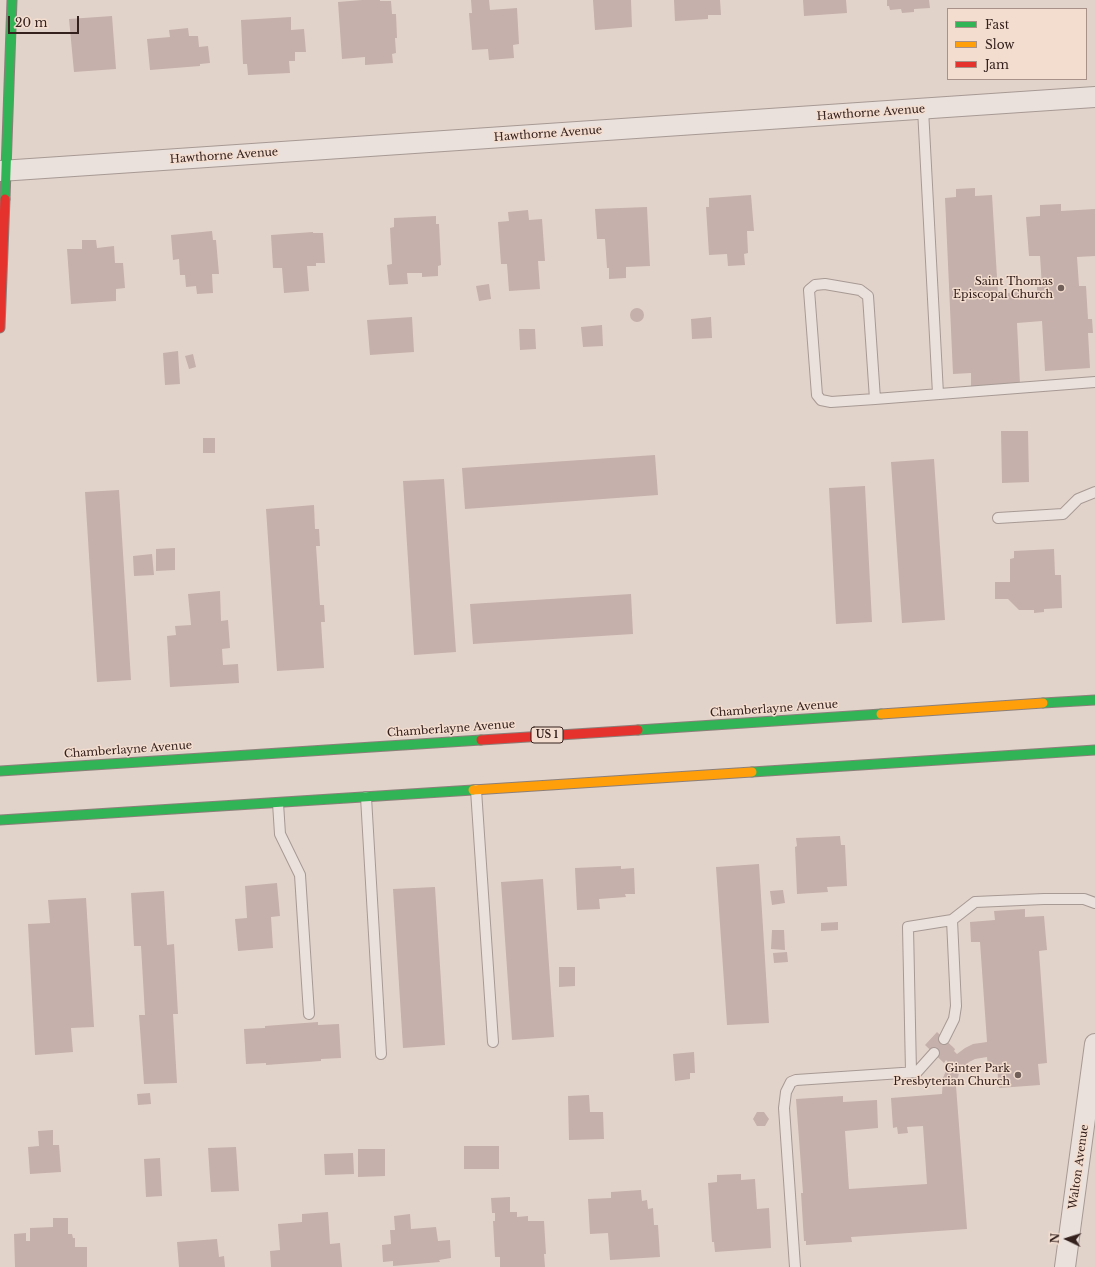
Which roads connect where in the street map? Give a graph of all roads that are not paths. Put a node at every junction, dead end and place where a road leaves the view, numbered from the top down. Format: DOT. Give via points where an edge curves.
graph roads {
  1 [pos="12,0"];
  2 [pos="1095,97"];
  3 [pos="923,109"];
  4 [pos="3,170"];
  5 [pos="0,328"];
  6 [pos="1095,382"];
  7 [pos="938,394"];
  8 [pos="875,399"];
  9 [pos="1095,492"];
  10 [pos="998,518"];
  11 [pos="1095,700"];
  12 [pos="1095,750"];
  13 [pos="0,771"];
  14 [pos="476,790"];
  15 [pos="366,797"];
  16 [pos="278,803"];
  17 [pos="0,820"];
  18 [pos="1095,903"];
  19 [pos="952,920"];
  20 [pos="309,1014"];
  21 [pos="944,1039"];
  22 [pos="493,1042"];
  23 [pos="1095,1044"];
  24 [pos="934,1053"];
  25 [pos="381,1054"];
  26 [pos="911,1072"];
  27 [pos="795,1267"];
  28 [pos="1066,1267"];
  1 -- 4 [label="main road"];
  2 -- 3 [label="street, Hawthorne Avenue"];
  3 -- 4 [label="street, Hawthorne Avenue"];
  3 -- 7 [label="lane"];
  4 -- 5 [label="main road"];
  6 -- 7 [label="lane"];
  7 -- 8 [label="lane"];
  8 -- 8 [label="lane" via="868,296 860,290 825,284 815,285 809,290 817,394 821,400 831,402"];
  9 -- 10 [label="lane" via="1078,499 1063,514"];
  11 -- 13 [label="main road, Chamberlayne Avenue / US 1"];
  12 -- 14 [label="main road"];
  14 -- 15 [label="main road"];
  14 -- 22 [label="lane"];
  15 -- 16 [label="main road"];
  15 -- 25 [label="lane"];
  16 -- 17 [label="main road"];
  16 -- 20 [label="lane" via="280,834 300,875"];
  18 -- 19 [label="lane" via="1084,899 975,902"];
  19 -- 21 [label="lane" via="956,1006 954,1019"];
  19 -- 26 [label="lane" via="908,927"];
  23 -- 28 [label="street, Walton Avenue"];
  24 -- 26 [label="lane" via="917,1072"];
  26 -- 27 [label="lane" via="791,1082 786,1092 784,1108"];
}
